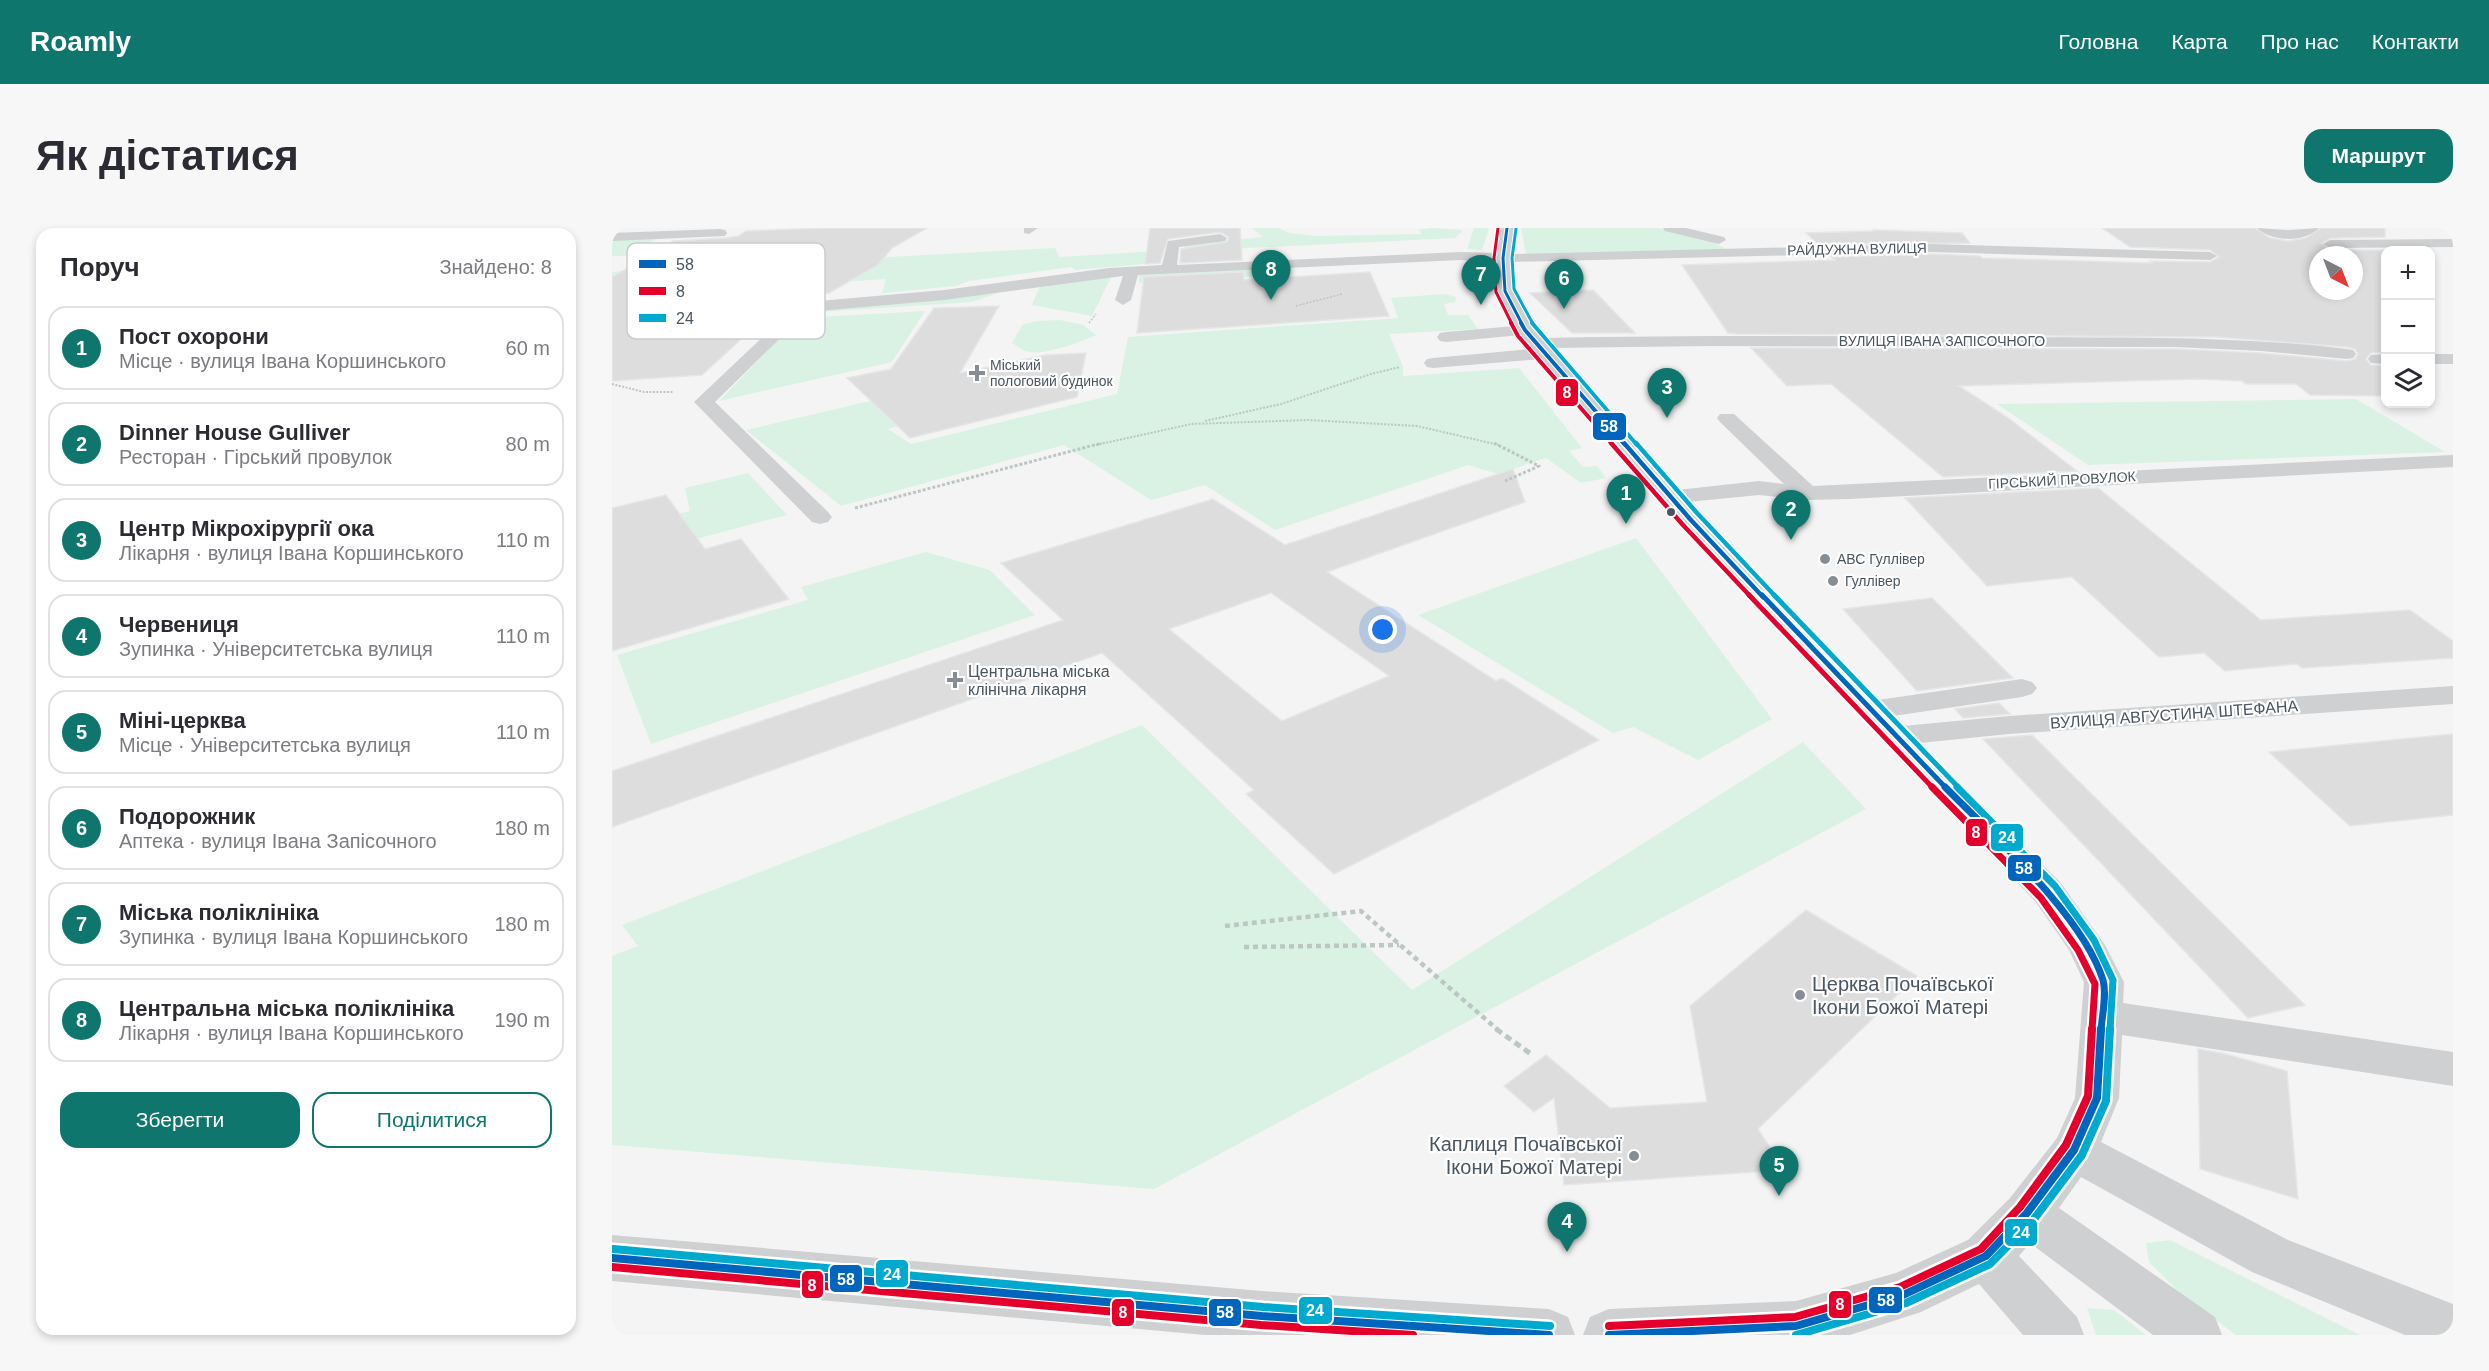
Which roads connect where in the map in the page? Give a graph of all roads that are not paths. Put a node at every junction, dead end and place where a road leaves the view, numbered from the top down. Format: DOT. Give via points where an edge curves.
graph roads {
  1 [pos="1507,228"];
  2 [pos="1670,228"];
  3 [pos="2264,228"];
  4 [pos="2312,228"];
  5 [pos="720,233"];
  6 [pos="612,237"];
  7 [pos="1220,238"];
  8 [pos="2453,243"];
  9 [pos="2330,244"];
  10 [pos="1749,251"];
  11 [pos="2210,256"];
  12 [pos="1503,258"];
  13 [pos="1169,269"];
  14 [pos="1132,271"];
  15 [pos="1123,300"];
  16 [pos="825,307"];
  17 [pos="1446,337"];
  18 [pos="769,339"];
  19 [pos="1536,342"];
  20 [pos="2347,354"];
  21 [pos="2435,359"];
  22 [pos="2453,359"];
  23 [pos="1433,363"];
  24 [pos="1727,418"];
  25 [pos="2453,460"];
  26 [pos="1807,493"];
  27 [pos="1671,497"];
  28 [pos="820,517"];
  29 [pos="2022,688"];
  30 [pos="2453,695"];
  31 [pos="1871,710"];
  32 [pos="1895,736"];
  33 [pos="2103,1016"];
  34 [pos="2453,1069"];
  35 [pos="2074,1150"];
  36 [pos="2026,1213"];
  37 [pos="1986,1256"];
  38 [pos="612,1258"];
  39 [pos="2453,1329"];
  40 [pos="1798,1331"];
  41 [pos="1549,1335"];
  42 [pos="1609,1335"];
  43 [pos="2058,1335"];
  44 [pos="2196,1335"];
  1 -- 12 [label="street"];
  2 -- 10 [label="street"];
  3 -- 4 [label="street" via="2272,233 2304,234"];
  5 -- 6 [label="street"];
  7 -- 13 [label="street" via="1173,244"];
  8 -- 9 [label="street"];
  10 -- 11 [label="street, РАЙДУЖНА ВУЛИЦЯ" via="1931,249"];
  10 -- 12 [label="street, РАЙДУЖНА ВУЛИЦЯ"];
  12 -- 13 [label="street, РАЙДУЖНА ВУЛИЦЯ" via="1461,256"];
  12 -- 19 [label="street" via="1505,291"];
  13 -- 14 [label="street, РАЙДУЖНА ВУЛИЦЯ"];
  14 -- 15 [label="street"];
  14 -- 16 [label="street, РАЙДУЖНА ВУЛИЦЯ"];
  17 -- 19 [label="street"];
  18 -- 28 [label="street" via="704,402"];
  19 -- 20 [label="street, ВУЛИЦЯ ІВАНА ЗАПІСОЧНОГО" via="2187,343 2283,346"];
  19 -- 23 [label="street"];
  19 -- 27 [label="street"];
  21 -- 22 [label="street"];
  24 -- 26 [label="street"];
  25 -- 26 [label="street, ГІРСЬКИЙ ПРОВУЛОК"];
  26 -- 27 [label="street, ГІРСЬКИЙ ПРОВУЛОК" via="1759,488"];
  27 -- 31 [label="street"];
  29 -- 31 [label="street"];
  30 -- 32 [label="street, ВУЛИЦЯ АВГУСТИНА ШТЕФАНА"];
  31 -- 32 [label="street"];
  32 -- 33 [label="street" via="2048,892 2086,945 2104,982"];
  33 -- 34 [label="street"];
  33 -- 35 [label="street" via="2097,1098"];
  35 -- 36 [label="street"];
  35 -- 39 [label="street" via="2270,1256"];
  36 -- 37 [label="street"];
  36 -- 44 [label="street"];
  37 -- 40 [label="street" via="1903,1295"];
  37 -- 43 [label="street"];
  38 -- 41 [label="street" via="1262,1316"];
  40 -- 42 [label="street"];
}
